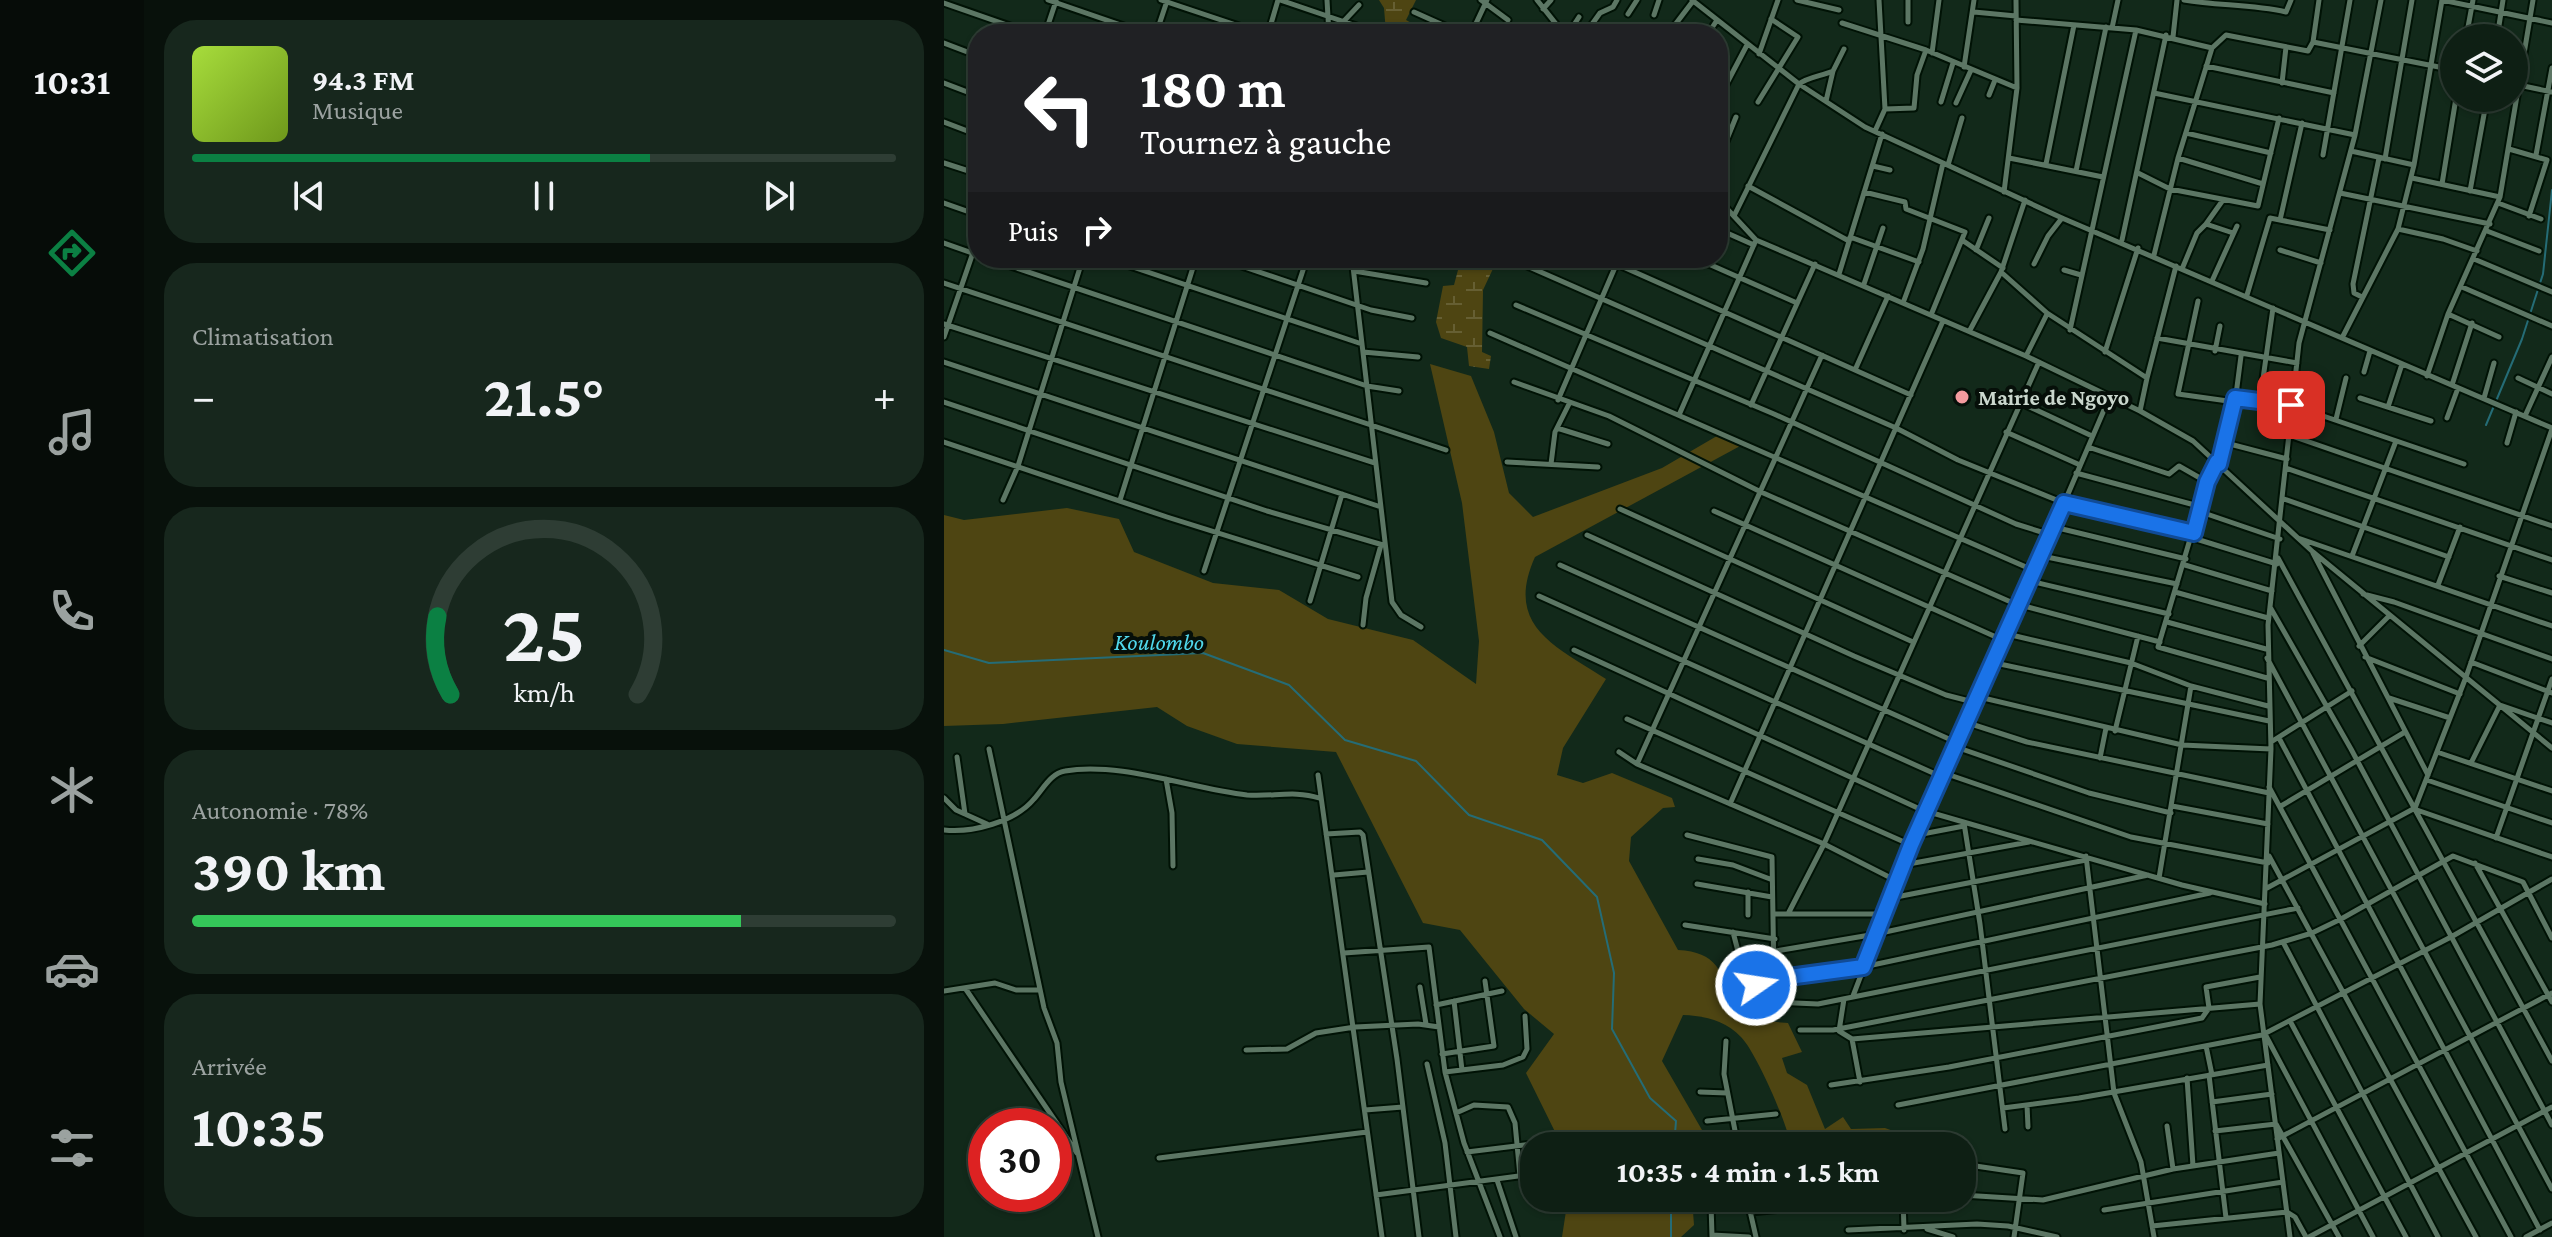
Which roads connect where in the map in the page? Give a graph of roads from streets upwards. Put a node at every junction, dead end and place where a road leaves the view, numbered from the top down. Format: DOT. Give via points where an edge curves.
graph roads {
  1 [pos="1279,0"];
  2 [pos="1327,0"];
  3 [pos="1537,0"];
  4 [pos="1551,0"];
  5 [pos="1617,0"];
  6 [pos="1637,0"];
  7 [pos="1659,0"];
  8 [pos="1778,0"];
  9 [pos="1797,0"];
  10 [pos="1879,0"];
  11 [pos="1908,0"];
  12 [pos="1939,0"];
  13 [pos="1974,0"];
  14 [pos="2016,0"];
  15 [pos="2118,0"];
  16 [pos="2177,0"];
  17 [pos="2184,0"];
  18 [pos="2291,0"];
  19 [pos="2319,0"];
  20 [pos="2350,0"];
  21 [pos="2381,0"];
  22 [pos="2412,0"];
  23 [pos="2442,0"];
  24 [pos="2503,0"];
  25 [pos="2533,0"];
  26 [pos="1053,1"];
  27 [pos="1165,1"];
  28 [pos="1485,1"];
  29 [pos="1692,1"];
  30 [pos="944,3"];
  31 [pos="2472,3"];
  32 [pos="1359,5"];
  33 [pos="1543,9"];
  34 [pos="1839,10"];
  35 [pos="1414,12"];
  36 [pos="1973,12"];
  37 [pos="2501,12"];
  38 [pos="1628,14"];
  39 [pos="1326,15"];
  40 [pos="1654,15"];
  41 [pos="1579,17"];
  42 [pos="2016,18"];
  43 [pos="2529,18"];
  44 [pos="1771,19"];
  45 [pos="1508,20"];
  46 [pos="1717,20"];
  47 [pos="1344,21"];
  48 [pos="1908,22"];
  49 [pos="1842,23"];
  50 [pos="2552,23"];
  51 [pos="1004,24"];
  52 [pos="1047,24"];
  53 [pos="1119,24"];
  54 [pos="1159,24"];
  55 [pos="1235,24"];
  56 [pos="1269,24"];
  57 [pos="1327,24"];
  58 [pos="1352,24"];
  59 [pos="1441,24"];
  60 [pos="1475,24"];
  61 [pos="1557,24"];
  62 [pos="1574,24"];
  63 [pos="1592,24"];
  64 [pos="1675,24"];
  65 [pos="1714,24"];
  66 [pos="1722,24"];
  67 [pos="2468,24"];
  68 [pos="2499,24"];
  69 [pos="2528,24"];
  70 [pos="2074,25"];
  71 [pos="2109,27"];
  72 [pos="1728,29"];
  73 [pos="2136,30"];
  74 [pos="1881,34"];
  75 [pos="2169,36"];
  76 [pos="2313,42"];
  77 [pos="944,43"];
  78 [pos="1747,45"];
  79 [pos="2286,47"];
  80 [pos="2212,48"];
  81 [pos="2341,48"];
  82 [pos="1844,49"];
  83 [pos="968,52"];
  84 [pos="1929,52"];
  85 [pos="1759,54"];
  86 [pos="2371,56"];
  87 [pos="2403,62"];
  88 [pos="1953,63"];
  89 [pos="2432,65"];
  90 [pos="2206,66"];
  91 [pos="2440,67"];
  92 [pos="1778,68"];
  93 [pos="2552,68"];
  94 [pos="1967,69"];
  95 [pos="1833,71"];
  96 [pos="1995,80"];
  97 [pos="1728,81"];
  98 [pos="944,83"];
  99 [pos="2282,83"];
  100 [pos="1799,84"];
  101 [pos="2528,87"];
  102 [pos="2017,88"];
  103 [pos="968,92"];
  104 [pos="2550,92"];
  105 [pos="2154,93"];
  106 [pos="2334,93"];
  107 [pos="1989,95"];
  108 [pos="1826,101"];
  109 [pos="2196,101"];
  110 [pos="1758,102"];
  111 [pos="1941,102"];
  112 [pos="1956,103"];
  113 [pos="1885,109"];
  114 [pos="2454,112"];
  115 [pos="2484,112"];
  116 [pos="2514,112"];
  117 [pos="1736,117"];
  118 [pos="1962,118"];
  119 [pos="2279,118"];
  120 [pos="944,122"];
  121 [pos="2302,123"];
  122 [pos="2328,129"];
  123 [pos="968,131"];
  124 [pos="1878,133"];
  125 [pos="2186,133"];
  126 [pos="2355,135"];
  127 [pos="1728,137"];
  128 [pos="2509,149"];
  129 [pos="2351,151"];
  130 [pos="2271,153"];
  131 [pos="2323,155"];
  132 [pos="2536,155"];
  133 [pos="2009,158"];
  134 [pos="2178,158"];
  135 [pos="2382,158"];
  136 [pos="944,163"];
  137 [pos="1946,164"];
  138 [pos="2046,164"];
  139 [pos="2414,165"];
  140 [pos="1873,166"];
  141 [pos="1890,170"];
  142 [pos="968,171"];
  143 [pos="2076,171"];
  144 [pos="2138,173"];
  145 [pos="2103,177"];
  146 [pos="2412,178"];
  147 [pos="2263,184"];
  148 [pos="2442,184"];
  149 [pos="1748,186"];
  150 [pos="2170,189"];
  151 [pos="2470,191"];
  152 [pos="1864,192"];
  153 [pos="2004,192"];
  154 [pos="2340,193"];
  155 [pos="2025,200"];
  156 [pos="2223,200"];
  157 [pos="2369,200"];
  158 [pos="2499,200"];
  159 [pos="944,203"];
  160 [pos="2404,206"];
  161 [pos="1728,210"];
  162 [pos="968,211"];
  163 [pos="1734,216"];
  164 [pos="1930,216"];
  165 [pos="2529,216"];
  166 [pos="1989,218"];
  167 [pos="2062,218"];
  168 [pos="2541,219"];
  169 [pos="2280,220"];
  170 [pos="2206,224"];
  171 [pos="2490,224"];
  172 [pos="2237,226"];
  173 [pos="1883,228"];
  174 [pos="2093,229"];
  175 [pos="2398,229"];
  176 [pos="2330,230"];
  177 [pos="2487,231"];
  178 [pos="1728,233"];
  179 [pos="2233,233"];
  180 [pos="1849,239"];
  181 [pos="1962,240"];
  182 [pos="2122,240"];
  183 [pos="1755,242"];
  184 [pos="944,243"];
  185 [pos="1876,246"];
  186 [pos="2138,248"];
  187 [pos="1976,250"];
  188 [pos="2280,250"];
  189 [pos="968,251"];
  190 [pos="2477,251"];
  191 [pos="2539,251"];
  192 [pos="2154,256"];
  193 [pos="2474,259"];
  194 [pos="1919,262"];
  195 [pos="2321,263"];
  196 [pos="1815,264"];
  197 [pos="2034,264"];
  198 [pos="2179,267"];
  199 [pos="970,268"];
  200 [pos="1018,268"];
  201 [pos="1080,268"];
  202 [pos="1136,268"];
  203 [pos="1193,268"];
  204 [pos="1250,268"];
  205 [pos="1303,268"];
  206 [pos="1353,268"];
  207 [pos="1365,268"];
  208 [pos="1531,268"];
  209 [pos="1614,268"];
  210 [pos="1632,268"];
  211 [pos="1719,268"];
  212 [pos="2002,270"];
  213 [pos="2064,270"];
  214 [pos="1839,274"];
  215 [pos="2081,275"];
  216 [pos="1740,277"];
  217 [pos="2212,281"];
  218 [pos="944,283"];
  219 [pos="1298,283"];
  220 [pos="1426,283"];
  221 [pos="1864,284"];
  222 [pos="1187,285"];
  223 [pos="1074,286"];
  224 [pos="2462,287"];
  225 [pos="961,289"];
  226 [pos="2552,292"];
  227 [pos="2247,295"];
  228 [pos="1888,296"];
  229 [pos="2362,297"];
  230 [pos="1600,299"];
  231 [pos="2198,301"];
  232 [pos="1355,303"];
  233 [pos="1797,303"];
  234 [pos="1903,303"];
  235 [pos="1516,305"];
  236 [pos="2273,308"];
  237 [pos="1724,312"];
  238 [pos="2047,313"];
  239 [pos="2448,314"];
  240 [pos="1931,315"];
  241 [pos="1412,318"];
  242 [pos="1286,319"];
  243 [pos="1943,321"];
  244 [pos="2304,321"];
  245 [pos="1062,322"];
  246 [pos="1175,322"];
  247 [pos="2472,323"];
  248 [pos="946,324"];
  249 [pos="2220,326"];
  250 [pos="2552,326"];
  251 [pos="1970,330"];
  252 [pos="2070,330"];
  253 [pos="1490,333"];
  254 [pos="1585,333"];
  255 [pos="944,337"];
  256 [pos="1782,337"];
  257 [pos="2499,337"];
  258 [pos="2157,338"];
  259 [pos="2342,338"];
  260 [pos="1362,344"];
  261 [pos="2187,345"];
  262 [pos="1709,346"];
  263 [pos="2215,351"];
  264 [pos="2370,351"];
  265 [pos="1363,352"];
  266 [pos="2105,352"];
  267 [pos="1275,354"];
  268 [pos="1822,355"];
  269 [pos="1164,356"];
  270 [pos="2026,356"];
  271 [pos="2241,356"];
  272 [pos="1052,357"];
  273 [pos="1418,357"];
  274 [pos="2552,357"];
  275 [pos="2266,359"];
  276 [pos="944,362"];
  277 [pos="2039,362"];
  278 [pos="2297,363"];
  279 [pos="2494,363"];
  280 [pos="2402,364"];
  281 [pos="1570,366"];
  282 [pos="1855,370"];
  283 [pos="1767,371"];
  284 [pos="2364,372"];
  285 [pos="2427,376"];
  286 [pos="2147,378"];
  287 [pos="2346,378"];
  288 [pos="2518,378"];
  289 [pos="1514,382"];
  290 [pos="1693,382"];
  291 [pos="1367,386"];
  292 [pos="2455,387"];
  293 [pos="2537,388"];
  294 [pos="1807,390"];
  295 [pos="1152,391"];
  296 [pos="1399,391"];
  297 [pos="1264,392"];
  298 [pos="1039,393"];
  299 [pos="2552,394"];
  300 [pos="1911,395"];
  301 [pos="2110,396"];
  302 [pos="2360,398"];
  303 [pos="2484,398"];
  304 [pos="1558,400"];
  305 [pos="2235,400"];
  306 [pos="2260,400"];
  307 [pos="944,402"];
  308 [pos="2019,402"];
  309 [pos="1569,404"];
  310 [pos="1751,405"];
  311 [pos="2291,405"];
  312 [pos="2388,407"];
  313 [pos="2140,411"];
  314 [pos="2516,412"];
  315 [pos="1679,415"];
  316 [pos="2525,416"];
  317 [pos="2447,418"];
  318 [pos="2336,419"];
  319 [pos="2431,421"];
  320 [pos="1792,423"];
  321 [pos="1371,424"];
  322 [pos="1254,426"];
  323 [pos="1141,427"];
  324 [pos="1557,428"];
  325 [pos="1896,428"];
  326 [pos="2552,428"];
  327 [pos="1028,429"];
  328 [pos="2006,432"];
  329 [pos="2289,435"];
  330 [pos="2092,436"];
  331 [pos="2396,441"];
  332 [pos="944,442"];
  333 [pos="2225,443"];
  334 [pos="2507,443"];
  335 [pos="1608,444"];
  336 [pos="2088,447"];
  337 [pos="1446,450"];
  338 [pos="1776,458"];
  339 [pos="2287,459"];
  340 [pos="1241,461"];
  341 [pos="1507,462"];
  342 [pos="1375,463"];
  343 [pos="1882,463"];
  344 [pos="2218,463"];
  345 [pos="1130,464"];
  346 [pos="1551,464"];
  347 [pos="2464,464"];
  348 [pos="2080,465"];
  349 [pos="1018,466"];
  350 [pos="1598,467"];
  351 [pos="2286,468"];
  352 [pos="2384,469"];
  353 [pos="1989,470"];
  354 [pos="2076,473"];
  355 [pos="2207,482"];
  356 [pos="1761,492"];
  357 [pos="1342,494"];
  358 [pos="1229,496"];
  359 [pos="2373,497"];
  360 [pos="1867,498"];
  361 [pos="2284,499"];
  362 [pos="1003,500"];
  363 [pos="1120,500"];
  364 [pos="2064,503"];
  365 [pos="1975,504"];
  366 [pos="1378,506"];
  367 [pos="1620,509"];
  368 [pos="2202,509"];
  369 [pos="1714,511"];
  370 [pos="2522,516"];
  371 [pos="2282,524"];
  372 [pos="1747,526"];
  373 [pos="2362,526"];
  374 [pos="2552,526"];
  375 [pos="2054,527"];
  376 [pos="2460,527"];
  377 [pos="1330,530"];
  378 [pos="1852,530"];
  379 [pos="1217,533"];
  380 [pos="1587,535"];
  381 [pos="2051,535"];
  382 [pos="2194,536"];
  383 [pos="1958,537"];
  384 [pos="2297,538"];
  385 [pos="2280,539"];
  386 [pos="1382,545"];
  387 [pos="2509,547"];
  388 [pos="2313,552"];
  389 [pos="2042,556"];
  390 [pos="2352,556"];
  391 [pos="2449,557"];
  392 [pos="1732,560"];
  393 [pos="2552,560"];
  394 [pos="2277,561"];
  395 [pos="2186,562"];
  396 [pos="1560,565"];
  397 [pos="1320,566"];
  398 [pos="1836,566"];
  399 [pos="1204,571"];
  400 [pos="2035,571"];
  401 [pos="1943,572"];
  402 [pos="2499,576"];
  403 [pos="1358,577"];
  404 [pos="2030,581"];
  405 [pos="2177,584"];
  406 [pos="2438,585"];
  407 [pos="2272,591"];
  408 [pos="2175,592"];
  409 [pos="2552,593"];
  410 [pos="1716,594"];
  411 [pos="2362,594"];
  412 [pos="1539,596"];
  413 [pos="1821,600"];
  414 [pos="1310,601"];
  415 [pos="1928,605"];
  416 [pos="2490,605"];
  417 [pos="2020,606"];
  418 [pos="2270,607"];
  419 [pos="2169,614"];
  420 [pos="2389,616"];
  421 [pos="2268,618"];
  422 [pos="2167,622"];
  423 [pos="1363,625"];
  424 [pos="2552,626"];
  425 [pos="1421,627"];
  426 [pos="1701,627"];
  427 [pos="2480,634"];
  428 [pos="1805,635"];
  429 [pos="2138,636"];
  430 [pos="2006,638"];
  431 [pos="1913,642"];
  432 [pos="2160,642"];
  433 [pos="2359,646"];
  434 [pos="1574,650"];
  435 [pos="2266,653"];
  436 [pos="2365,657"];
  437 [pos="2552,659"];
  438 [pos="1685,662"];
  439 [pos="2471,662"];
  440 [pos="1995,663"];
  441 [pos="2131,663"];
  442 [pos="1791,668"];
  443 [pos="1899,674"];
  444 [pos="2466,677"];
  445 [pos="2267,678"];
  446 [pos="2552,679"];
  447 [pos="2191,686"];
  448 [pos="2125,689"];
  449 [pos="2352,691"];
  450 [pos="2550,692"];
  451 [pos="2460,694"];
  452 [pos="1669,697"];
  453 [pos="2388,698"];
  454 [pos="1978,700"];
  455 [pos="1775,703"];
  456 [pos="2190,705"];
  457 [pos="2500,705"];
  458 [pos="2268,706"];
  459 [pos="2327,707"];
  460 [pos="1883,710"];
  461 [pos="2450,718"];
  462 [pos="2538,718"];
  463 [pos="1627,719"];
  464 [pos="2269,721"];
  465 [pos="1968,723"];
  466 [pos="2303,723"];
  467 [pos="2552,723"];
  468 [pos="2106,728"];
  469 [pos="1654,730"];
  470 [pos="2115,731"];
  471 [pos="2405,732"];
  472 [pos="2533,733"];
  473 [pos="1760,737"];
  474 [pos="2279,738"];
  475 [pos="1868,744"];
  476 [pos="1957,745"];
  477 [pos="2182,745"];
  478 [pos="2271,745"];
  479 [pos="2382,747"];
  480 [pos="2552,748"];
  481 [pos="989,749"];
  482 [pos="1619,752"];
  483 [pos="2437,752"];
  484 [pos="957,757"];
  485 [pos="2100,758"];
  486 [pos="2357,763"];
  487 [pos="2471,763"];
  488 [pos="1637,764"];
  489 [pos="1746,771"];
  490 [pos="1318,775"];
  491 [pos="1943,775"];
  492 [pos="2177,775"];
  493 [pos="2427,777"];
  494 [pos="2333,778"];
  495 [pos="1166,779"];
  496 [pos="1853,779"];
  497 [pos="2516,779"];
  498 [pos="2269,790"];
  499 [pos="2552,791"];
  500 [pos="2306,793"];
  501 [pos="944,798"];
  502 [pos="1319,798"];
  503 [pos="1730,804"];
  504 [pos="2281,806"];
  505 [pos="2507,808"];
  506 [pos="2171,809"];
  507 [pos="2415,809"];
  508 [pos="1926,811"];
  509 [pos="965,814"];
  510 [pos="1837,814"];
  511 [pos="1005,817"];
  512 [pos="2388,821"];
  513 [pos="2552,823"];
  514 [pos="988,824"];
  515 [pos="1964,824"];
  516 [pos="2268,824"];
  517 [pos="944,830"];
  518 [pos="1326,834"];
  519 [pos="1687,835"];
  520 [pos="1916,835"];
  521 [pos="2362,835"];
  522 [pos="2496,838"];
  523 [pos="2034,841"];
  524 [pos="1824,844"];
  525 [pos="1911,845"];
  526 [pos="2165,845"];
  527 [pos="2335,849"];
  528 [pos="1969,854"];
  529 [pos="2268,855"];
  530 [pos="2552,857"];
  531 [pos="2086,858"];
  532 [pos="1698,859"];
  533 [pos="2443,859"];
  534 [pos="2268,863"];
  535 [pos="2311,863"];
  536 [pos="2475,863"];
  537 [pos="1903,865"];
  538 [pos="1173,866"];
  539 [pos="1368,872"];
  540 [pos="1333,875"];
  541 [pos="2149,875"];
  542 [pos="2418,876"];
  543 [pos="2159,878"];
  544 [pos="1770,879"];
  545 [pos="2282,879"];
  546 [pos="2552,879"];
  547 [pos="1897,881"];
  548 [pos="1974,881"];
  549 [pos="1697,884"];
  550 [pos="2266,888"];
  551 [pos="2088,889"];
  552 [pos="1748,892"];
  553 [pos="2211,892"];
  554 [pos="2393,892"];
  555 [pos="2528,893"];
  556 [pos="1772,897"];
  557 [pos="1890,898"];
  558 [pos="2265,904"];
  559 [pos="2367,905"];
  560 [pos="2298,908"];
  561 [pos="2501,908"];
  562 [pos="1978,912"];
  563 [pos="1773,914"];
  564 [pos="1788,914"];
  565 [pos="1884,914"];
  566 [pos="1748,915"];
  567 [pos="2265,916"];
  568 [pos="2091,918"];
  569 [pos="2341,919"];
  570 [pos="2476,922"];
  571 [pos="1685,925"];
  572 [pos="1733,932"];
  573 [pos="2312,933"];
  574 [pos="1876,934"];
  575 [pos="2451,937"];
  576 [pos="2552,938"];
  577 [pos="1775,939"];
  578 [pos="1982,940"];
  579 [pos="2283,942"];
  580 [pos="2264,947"];
  581 [pos="2095,948"];
  582 [pos="1381,949"];
  583 [pos="2425,950"];
  584 [pos="1776,951"];
  585 [pos="1344,953"];
  586 [pos="2399,963"];
  587 [pos="1863,967"];
  588 [pos="1985,970"];
  589 [pos="2260,977"];
  590 [pos="2373,977"];
  591 [pos="2098,978"];
  592 [pos="1774,979"];
  593 [pos="1485,981"];
  594 [pos="1420,987"];
  595 [pos="965,988"];
  596 [pos="1040,990"];
  597 [pos="944,991"];
  598 [pos="1502,991"];
  599 [pos="2345,992"];
  600 [pos="1487,994"];
  601 [pos="2550,994"];
  602 [pos="1853,996"];
  603 [pos="1844,999"];
  604 [pos="1989,999"];
  605 [pos="1454,1001"];
  606 [pos="1769,1002"];
  607 [pos="2552,1002"];
  608 [pos="2260,1004"];
  609 [pos="1436,1005"];
  610 [pos="2209,1008"];
  611 [pos="2316,1008"];
  612 [pos="2524,1010"];
  613 [pos="1525,1016"];
  614 [pos="2104,1018"];
  615 [pos="2290,1021"];
  616 [pos="2498,1023"];
  617 [pos="1426,1024"];
  618 [pos="1392,1025"];
  619 [pos="1355,1027"];
  620 [pos="1439,1027"];
  621 [pos="1839,1028"];
  622 [pos="1994,1029"];
  623 [pos="1800,1030"];
  624 [pos="2264,1034"];
  625 [pos="2106,1036"];
  626 [pos="2472,1038"];
  627 [pos="1852,1039"];
  628 [pos="1726,1041"];
  629 [pos="2206,1046"];
  630 [pos="1246,1050"];
  631 [pos="2444,1051"];
  632 [pos="1460,1052"];
  633 [pos="1442,1054"];
  634 [pos="1997,1058"];
  635 [pos="2552,1061"];
  636 [pos="1427,1064"];
  637 [pos="2419,1064"];
  638 [pos="2110,1065"];
  639 [pos="2268,1065"];
  640 [pos="1462,1070"];
  641 [pos="1445,1072"];
  642 [pos="2211,1075"];
  643 [pos="2187,1078"];
  644 [pos="2391,1080"];
  645 [pos="1860,1082"];
  646 [pos="1831,1085"];
  647 [pos="2001,1087"];
  648 [pos="1700,1092"];
  649 [pos="1727,1093"];
  650 [pos="2114,1093"];
  651 [pos="2272,1094"];
  652 [pos="2362,1095"];
  653 [pos="2212,1102"];
  654 [pos="1898,1105"];
  655 [pos="2027,1105"];
  656 [pos="1403,1107"];
  657 [pos="2552,1107"];
  658 [pos="2003,1108"];
  659 [pos="2338,1109"];
  660 [pos="1365,1110"];
  661 [pos="2545,1112"];
  662 [pos="1456,1113"];
  663 [pos="1776,1114"];
  664 [pos="1732,1118"];
  665 [pos="1707,1121"];
  666 [pos="2312,1123"];
  667 [pos="2276,1124"];
  668 [pos="2552,1125"];
  669 [pos="2167,1126"];
  670 [pos="2028,1127"];
  671 [pos="2519,1127"];
  672 [pos="2005,1129"];
  673 [pos="2215,1131"];
  674 [pos="1367,1132"];
  675 [pos="1735,1132"];
  676 [pos="2284,1136"];
  677 [pos="2277,1139"];
  678 [pos="2492,1141"];
  679 [pos="1518,1146"];
  680 [pos="1467,1152"];
  681 [pos="2279,1153"];
  682 [pos="2467,1154"];
  683 [pos="1080,1157"];
  684 [pos="1159,1158"];
  685 [pos="2219,1161"];
  686 [pos="1976,1166"];
  687 [pos="2193,1166"];
  688 [pos="2439,1168"];
  689 [pos="2173,1169"];
  690 [pos="1520,1176"];
  691 [pos="2142,1176"];
  692 [pos="1497,1180"];
  693 [pos="1478,1182"];
  694 [pos="2283,1182"];
  695 [pos="1449,1185"];
  696 [pos="2410,1185"];
  697 [pos="2222,1189"];
  698 [pos="2552,1189"];
  699 [pos="1413,1190"];
  700 [pos="1376,1195"];
  701 [pos="1976,1196"];
  702 [pos="2384,1198"];
  703 [pos="2019,1201"];
  704 [pos="2146,1202"];
  705 [pos="2104,1210"];
  706 [pos="2359,1211"];
  707 [pos="1711,1212"];
  708 [pos="1750,1212"];
  709 [pos="1904,1212"];
  710 [pos="2287,1212"];
  711 [pos="2226,1218"];
  712 [pos="2552,1223"];
  713 [pos="2332,1225"];
  714 [pos="2152,1226"];
  715 [pos="2016,1228"];
  716 [pos="1926,1229"];
  717 [pos="1848,1230"];
  718 [pos="1904,1230"];
  719 [pos="2540,1230"];
  720 [pos="1712,1236"];
  721 [pos="1098,1237"];
  722 [pos="1382,1237"];
  723 [pos="1419,1237"];
  724 [pos="1456,1237"];
  725 [pos="1500,1237"];
  726 [pos="1516,1237"];
  727 [pos="1749,1237"];
  728 [pos="1756,1237"];
  729 [pos="1953,1237"];
  730 [pos="2014,1237"];
  731 [pos="2057,1237"];
  732 [pos="2154,1237"];
  733 [pos="2290,1237"];
  734 [pos="2307,1237"];
  735 [pos="2339,1237"];
  736 [pos="2373,1237"];
  737 [pos="2406,1237"];
  738 [pos="2438,1237"];
  739 [pos="2476,1237"];
  740 [pos="2511,1237"];
  741 [pos="2526,1237"];
  1 -- 39 [label="street"];
  1 -- 56 [label="street"];
  2 -- 39 [label="street"];
  3 -- 33 [label="street"];
  4 -- 33 [label="street"];
  5 -- 63 [label="street"];
  6 -- 38 [label="street"];
  7 -- 40 [label="street"];
  8 -- 44 [label="street"];
  9 -- 34 [label="street"];
  10 -- 74 [label="street"];
  11 -- 48 [label="street"];
  12 -- 84 [label="street"];
  13 -- 36 [label="street"];
  14 -- 42 [label="street"];
  15 -- 71 [label="street"];
  16 -- 75 [label="street"];
  17 -- 18 [label="street" via="2286,12"];
  19 -- 76 [label="street"];
  20 -- 81 [label="street"];
  21 -- 86 [label="street"];
  22 -- 87 [label="street"];
  23 -- 31 [label="street"];
  23 -- 89 [label="street"];
  24 -- 37 [label="street"];
  25 -- 43 [label="street"];
  26 -- 52 [label="street"];
  26 -- 53 [label="street"];
  27 -- 54 [label="street"];
  27 -- 55 [label="street"];
  28 -- 45 [label="street"];
  28 -- 60 [label="street"];
  29 -- 46 [label="street"];
  29 -- 64 [label="street"];
  30 -- 51 [label="street"];
  31 -- 37 [label="street"];
  31 -- 67 [label="street"];
  32 -- 47 [label="street"];
  33 -- 61 [label="street"];
  35 -- 59 [label="street"];
  36 -- 42 [label="street"];
  36 -- 94 [label="street"];
  37 -- 43 [label="street"];
  37 -- 68 [label="street"];
  39 -- 47 [label="street"];
  39 -- 57 [label="street"];
  41 -- 62 [label="street"];
  42 -- 70 [label="street"];
  42 -- 102 [label="street"];
  43 -- 50 [label="street"];
  43 -- 69 [label="street"];
  44 -- 85 [label="street"];
  44 -- 92 [label="street" via="1798,37"];
  46 -- 65 [label="street"];
  46 -- 66 [label="street"];
  47 -- 58 [label="street"];
  49 -- 74 [label="street"];
  70 -- 71 [label="street"];
  70 -- 138 [label="street"];
  71 -- 73 [label="street"];
  71 -- 143 [label="street"];
  72 -- 78 [label="street"];
  73 -- 75 [label="street"];
  73 -- 145 [label="street"];
  74 -- 84 [label="street"];
  74 -- 113 [label="street"];
  75 -- 80 [label="street"];
  75 -- 105 [label="street"];
  76 -- 79 [label="street" via="2308,51"];
  76 -- 81 [label="street"];
  77 -- 83 [label="street"];
  78 -- 85 [label="street"];
  78 -- 97 [label="street"];
  79 -- 80 [label="street" via="2226,35"];
  79 -- 99 [label="street"];
  80 -- 90 [label="street"];
  81 -- 86 [label="street"];
  81 -- 106 [label="street"];
  82 -- 95 [label="street"];
  84 -- 88 [label="street"];
  84 -- 113 [label="street" via="1917,75 1914,108"];
  85 -- 92 [label="street"];
  86 -- 87 [label="street"];
  86 -- 126 [label="street"];
  87 -- 89 [label="street"];
  87 -- 135 [label="street"];
  88 -- 94 [label="street"];
  88 -- 111 [label="street"];
  89 -- 91 [label="street"];
  89 -- 139 [label="street"];
  90 -- 99 [label="street"];
  90 -- 109 [label="street"];
  92 -- 100 [label="street"];
  92 -- 110 [label="street"];
  93 -- 104 [label="street"];
  94 -- 96 [label="street"];
  94 -- 112 [label="street"];
  95 -- 100 [label="street"];
  95 -- 108 [label="street"];
  96 -- 102 [label="street"];
  96 -- 107 [label="street"];
  98 -- 103 [label="street"];
  99 -- 106 [label="street"];
  100 -- 108 [label="street"];
  100 -- 149 [label="street"];
  101 -- 104 [label="street"];
  102 -- 133 [label="street"];
  104 -- 132 [label="street"];
  105 -- 109 [label="street"];
  105 -- 144 [label="street"];
  106 -- 122 [label="street"];
  108 -- 124 [label="street"];
  109 -- 119 [label="street"];
  109 -- 125 [label="street"];
  113 -- 124 [label="street"];
  114 -- 148 [label="street"];
  115 -- 151 [label="street"];
  116 -- 128 [label="street"];
  117 -- 127 [label="street"];
  118 -- 137 [label="street"];
  119 -- 121 [label="street"];
  119 -- 130 [label="street"];
  120 -- 123 [label="street"];
  121 -- 122 [label="street"];
  121 -- 169 [label="street"];
  122 -- 126 [label="street"];
  122 -- 131 [label="street"];
  124 -- 137 [label="street"];
  124 -- 140 [label="street"];
  125 -- 130 [label="street"];
  125 -- 134 [label="street"];
  126 -- 129 [label="street"];
  128 -- 132 [label="street"];
  128 -- 158 [label="street"];
  129 -- 135 [label="street"];
  129 -- 154 [label="street"];
  130 -- 147 [label="street"];
  132 -- 165 [label="street" via="2547,162"];
  133 -- 138 [label="street"];
  133 -- 153 [label="street"];
  134 -- 147 [label="street"];
  134 -- 150 [label="street"];
  135 -- 139 [label="street"];
  135 -- 157 [label="street"];
  136 -- 142 [label="street"];
  137 -- 153 [label="street"];
  137 -- 164 [label="street"];
  138 -- 143 [label="street"];
  139 -- 146 [label="street"];
  140 -- 141 [label="street"];
  140 -- 152 [label="street"];
  143 -- 145 [label="street"];
  144 -- 150 [label="street"];
  144 -- 182 [label="street"];
  145 -- 174 [label="street"];
  146 -- 148 [label="street"];
  146 -- 160 [label="street"];
  147 -- 156 [label="street" via="2258,206"];
  148 -- 151 [label="street"];
  149 -- 163 [label="street"];
  149 -- 180 [label="street"];
  150 -- 156 [label="street"];
  150 -- 192 [label="street"];
  151 -- 158 [label="street"];
  152 -- 164 [label="street" via="1905,202 1906,209"];
  152 -- 180 [label="street"];
  153 -- 155 [label="street"];
  154 -- 157 [label="street"];
  154 -- 176 [label="street"];
  155 -- 167 [label="street"];
  155 -- 212 [label="street"];
  156 -- 170 [label="street"];
  157 -- 160 [label="street"];
  157 -- 229 [label="street" via="2353,284 2354,293"];
  158 -- 165 [label="street"];
  158 -- 171 [label="street"];
  159 -- 162 [label="street"];
  160 -- 171 [label="street"];
  160 -- 175 [label="street"];
  161 -- 163 [label="street"];
  163 -- 183 [label="street"];
  164 -- 181 [label="street" via="1964,231"];
  164 -- 194 [label="street"];
  165 -- 168 [label="street"];
  166 -- 187 [label="street"];
  167 -- 174 [label="street"];
  167 -- 197 [label="street"];
  169 -- 176 [label="street"];
  169 -- 227 [label="street" via="2268,221"];
  170 -- 179 [label="street"];
  170 -- 198 [label="street"];
  171 -- 177 [label="street"];
  172 -- 179 [label="street"];
  173 -- 185 [label="street"];
  174 -- 182 [label="street"];
  174 -- 215 [label="street"];
  175 -- 190 [label="street"];
  175 -- 229 [label="street"];
  176 -- 195 [label="street"];
  177 -- 190 [label="street"];
  177 -- 191 [label="street"];
  178 -- 183 [label="street"];
  179 -- 217 [label="street"];
  180 -- 185 [label="street"];
  180 -- 214 [label="street"];
  181 -- 187 [label="street"];
  181 -- 240 [label="street"];
  182 -- 186 [label="street"];
  183 -- 196 [label="street"];
  183 -- 216 [label="street"];
  184 -- 189 [label="street"];
  185 -- 194 [label="street"];
  185 -- 221 [label="street"];
  186 -- 192 [label="street"];
  186 -- 266 [label="street"];
  187 -- 212 [label="street"];
  188 -- 195 [label="street"];
  190 -- 193 [label="street"];
  192 -- 198 [label="street"];
  193 -- 224 [label="street"];
  193 -- 226 [label="street"];
  194 -- 234 [label="street"];
  195 -- 244 [label="street"];
  196 -- 214 [label="street"];
  196 -- 233 [label="street"];
  198 -- 217 [label="street"];
  198 -- 258 [label="street"];
  199 -- 225 [label="street"];
  200 -- 223 [label="street"];
  201 -- 223 [label="street"];
  202 -- 222 [label="street"];
  203 -- 222 [label="street"];
  204 -- 219 [label="street"];
  205 -- 219 [label="street"];
  206 -- 232 [label="street"];
  207 -- 220 [label="street"];
  208 -- 230 [label="street"];
  209 -- 230 [label="street"];
  210 -- 237 [label="street"];
  211 -- 216 [label="street"];
  212 -- 238 [label="street"];
  212 -- 251 [label="street"];
  213 -- 215 [label="street"];
  214 -- 221 [label="street"];
  215 -- 252 [label="street"];
  216 -- 233 [label="street"];
  216 -- 237 [label="street"];
  217 -- 227 [label="street"];
  218 -- 225 [label="street"];
  219 -- 232 [label="street"];
  219 -- 242 [label="street"];
  221 -- 228 [label="street"];
  222 -- 242 [label="street"];
  222 -- 246 [label="street"];
  223 -- 245 [label="street"];
  223 -- 246 [label="street"];
  224 -- 239 [label="street"];
  224 -- 250 [label="street"];
  225 -- 245 [label="street"];
  225 -- 248 [label="street"];
  227 -- 236 [label="street"];
  228 -- 234 [label="street"];
  228 -- 282 [label="street"];
  229 -- 259 [label="street"];
  230 -- 254 [label="street"];
  230 -- 262 [label="street"];
  231 -- 261 [label="street"];
  232 -- 241 [label="street"];
  232 -- 260 [label="street"];
  233 -- 256 [label="street"];
  234 -- 240 [label="street"];
  235 -- 254 [label="street"];
  236 -- 244 [label="street"];
  236 -- 275 [label="street"];
  237 -- 256 [label="street"];
  237 -- 262 [label="street"];
  238 -- 252 [label="street"];
  238 -- 270 [label="street"];
  239 -- 247 [label="street"];
  239 -- 285 [label="street"];
  240 -- 243 [label="street"];
  242 -- 260 [label="street"];
  242 -- 267 [label="street"];
  243 -- 251 [label="street"];
  243 -- 300 [label="street"];
  244 -- 259 [label="street"];
  244 -- 278 [label="street"];
  245 -- 269 [label="street"];
  245 -- 272 [label="street"];
  246 -- 267 [label="street"];
  246 -- 269 [label="street"];
  247 -- 257 [label="street"];
  247 -- 292 [label="street"];
  248 -- 255 [label="street"];
  248 -- 272 [label="street"];
  249 -- 263 [label="street"];
  251 -- 270 [label="street"];
  252 -- 266 [label="street"];
  253 -- 281 [label="street"];
  254 -- 281 [label="street"];
  254 -- 290 [label="street"];
  256 -- 268 [label="street"];
  256 -- 283 [label="street"];
  258 -- 261 [label="street"];
  258 -- 286 [label="street"];
  259 -- 264 [label="street"];
  260 -- 265 [label="street"];
  261 -- 263 [label="street"];
  261 -- 305 [label="street" via="2179,395"];
  262 -- 283 [label="street"];
  262 -- 290 [label="street"];
  263 -- 271 [label="street"];
  264 -- 280 [label="street"];
  264 -- 284 [label="street"];
  265 -- 273 [label="street"];
  265 -- 291 [label="street"];
  266 -- 286 [label="street"];
  267 -- 291 [label="street"];
  267 -- 297 [label="street"];
  268 -- 282 [label="street"];
  268 -- 294 [label="street"];
  269 -- 295 [label="street"];
  269 -- 297 [label="street"];
  270 -- 277 [label="street"];
  271 -- 275 [label="street"];
  271 -- 305 [label="street"];
  272 -- 295 [label="street"];
  272 -- 298 [label="street"];
  274 -- 293 [label="street"];
  275 -- 278 [label="street"];
  275 -- 306 [label="street"];
  276 -- 298 [label="street"];
  277 -- 301 [label="street"];
  277 -- 308 [label="street"];
  278 -- 311 [label="street"];
  279 -- 303 [label="street"];
  280 -- 285 [label="street"];
  280 -- 312 [label="street"];
  281 -- 304 [label="street"];
  281 -- 315 [label="street"];
  282 -- 300 [label="street"];
  283 -- 294 [label="street"];
  283 -- 310 [label="street"];
  285 -- 292 [label="street"];
  286 -- 313 [label="street"];
  287 -- 318 [label="street"];
  288 -- 293 [label="street"];
  289 -- 304 [label="street"];
  290 -- 310 [label="street"];
  290 -- 315 [label="street"];
  291 -- 296 [label="street"];
  291 -- 321 [label="street"];
  292 -- 303 [label="street"];
  292 -- 317 [label="street"];
  293 -- 299 [label="street"];
  293 -- 316 [label="street"];
  294 -- 320 [label="street"];
  294 -- 325 [label="street"];
  295 -- 322 [label="street"];
  295 -- 323 [label="street"];
  297 -- 321 [label="street"];
  297 -- 322 [label="street"];
  298 -- 323 [label="street"];
  298 -- 327 [label="street"];
  300 -- 325 [label="street"];
  301 -- 313 [label="street"];
  301 -- 330 [label="street"];
  302 -- 312 [label="street"];
  303 -- 314 [label="street"];
  304 -- 309 [label="street"];
  305 -- 306 [label="street"];
  305 -- 333 [label="street"];
  306 -- 311 [label="street"];
  307 -- 327 [label="street"];
  308 -- 328 [label="street"];
  308 -- 330 [label="street"];
  309 -- 324 [label="street"];
  309 -- 356 [label="street" via="1609,416"];
  310 -- 320 [label="street"];
  311 -- 318 [label="street"];
  311 -- 329 [label="street"];
  312 -- 319 [label="street"];
  313 -- 344 [label="street" via="2193,441"];
  314 -- 316 [label="street"];
  314 -- 334 [label="street"];
  315 -- 338 [label="street"];
  316 -- 326 [label="street"];
  318 -- 331 [label="street"];
  320 -- 338 [label="street"];
  320 -- 343 [label="street"];
  321 -- 337 [label="street"];
  321 -- 342 [label="street"];
  322 -- 340 [label="street"];
  322 -- 342 [label="street"];
  323 -- 340 [label="street"];
  323 -- 345 [label="street"];
  324 -- 335 [label="street"];
  324 -- 346 [label="street"];
  325 -- 343 [label="street"];
  325 -- 353 [label="street"];
  326 -- 370 [label="street"];
  327 -- 345 [label="street"];
  327 -- 349 [label="street"];
  328 -- 348 [label="street"];
  328 -- 353 [label="street"];
  329 -- 339 [label="street"];
  329 -- 352 [label="street"];
  330 -- 336 [label="street"];
  331 -- 347 [label="street"];
  331 -- 352 [label="street"];
  332 -- 349 [label="street"];
  333 -- 339 [label="street"];
  333 -- 344 [label="street"];
  336 -- 348 [label="street"];
  336 -- 355 [label="street" via="2169,474 2179,466"];
  338 -- 356 [label="street"];
  338 -- 360 [label="street"];
  339 -- 351 [label="street"];
  340 -- 357 [label="street"];
  340 -- 358 [label="street"];
  341 -- 346 [label="street"];
  342 -- 366 [label="street"];
  343 -- 360 [label="street"];
  343 -- 365 [label="street"];
  344 -- 355 [label="street"];
  344 -- 371 [label="street"];
  345 -- 358 [label="street"];
  345 -- 363 [label="street"];
  346 -- 350 [label="street"];
  348 -- 354 [label="street"];
  349 -- 362 [label="street"];
  349 -- 363 [label="street"];
  351 -- 359 [label="street"];
  351 -- 361 [label="street"];
  352 -- 359 [label="street"];
  352 -- 370 [label="street"];
  353 -- 364 [label="street"];
  353 -- 365 [label="street"];
  354 -- 364 [label="street"];
  354 -- 368 [label="street"];
  355 -- 368 [label="street"];
  356 -- 372 [label="street"];
  356 -- 378 [label="street"];
  357 -- 366 [label="street"];
  357 -- 377 [label="street"];
  358 -- 377 [label="street"];
  358 -- 379 [label="street"];
  359 -- 373 [label="street"];
  359 -- 376 [label="street"];
  360 -- 378 [label="street"];
  360 -- 383 [label="street"];
  361 -- 371 [label="street"];
  361 -- 373 [label="street"];
  363 -- 379 [label="street"];
  364 -- 375 [label="street"];
  364 -- 382 [label="street"];
  365 -- 381 [label="street"];
  365 -- 383 [label="street"];
  366 -- 386 [label="street"];
  367 -- 392 [label="street"];
  368 -- 382 [label="street"];
  368 -- 385 [label="street"];
  369 -- 372 [label="street"];
  370 -- 374 [label="street"];
  370 -- 387 [label="street"];
  371 -- 384 [label="street"];
  371 -- 385 [label="street"];
  372 -- 392 [label="street"];
  372 -- 398 [label="street"];
  373 -- 390 [label="street"];
  373 -- 391 [label="street"];
  375 -- 381 [label="street"];
  375 -- 395 [label="street"];
  376 -- 387 [label="street"];
  376 -- 391 [label="street"];
  377 -- 386 [label="street"];
  377 -- 397 [label="street"];
  378 -- 398 [label="street"];
  378 -- 401 [label="street"];
  379 -- 397 [label="street"];
  379 -- 399 [label="street"];
  380 -- 410 [label="street"];
  381 -- 389 [label="street"];
  382 -- 394 [label="street"];
  382 -- 395 [label="street"];
  383 -- 400 [label="street"];
  383 -- 401 [label="street"];
  384 -- 388 [label="street"];
  384 -- 390 [label="street"];
  385 -- 394 [label="street"];
  386 -- 423 [label="street"];
  386 -- 425 [label="street" via="1392,605"];
  387 -- 393 [label="street"];
  387 -- 402 [label="street"];
  388 -- 411 [label="street"];
  388 -- 433 [label="street"];
  389 -- 400 [label="street"];
  389 -- 405 [label="street"];
  390 -- 406 [label="street"];
  391 -- 406 [label="street"];
  392 -- 410 [label="street"];
  392 -- 413 [label="street"];
  394 -- 407 [label="street"];
  394 -- 449 [label="street"];
  395 -- 405 [label="street"];
  395 -- 407 [label="street"];
  396 -- 426 [label="street"];
  397 -- 403 [label="street"];
  397 -- 414 [label="street"];
  398 -- 413 [label="street"];
  398 -- 415 [label="street"];
  400 -- 404 [label="street"];
  401 -- 415 [label="street"];
  401 -- 417 [label="street"];
  402 -- 409 [label="street"];
  402 -- 416 [label="street"];
  404 -- 417 [label="street"];
  404 -- 419 [label="street"];
  405 -- 408 [label="street"];
  406 -- 416 [label="street"];
  407 -- 418 [label="street"];
  408 -- 419 [label="street"];
  408 -- 421 [label="street"];
  410 -- 426 [label="street"];
  410 -- 428 [label="street"];
  411 -- 420 [label="street"];
  411 -- 427 [label="street"];
  412 -- 438 [label="street"];
  413 -- 428 [label="street"];
  413 -- 431 [label="street"];
  415 -- 430 [label="street"];
  415 -- 431 [label="street"];
  416 -- 424 [label="street"];
  416 -- 427 [label="street"];
  417 -- 429 [label="street"];
  417 -- 430 [label="street"];
  418 -- 421 [label="street"];
  418 -- 459 [label="street"];
  419 -- 422 [label="street"];
  420 -- 433 [label="street"];
  420 -- 444 [label="street"];
  421 -- 435 [label="street"];
  422 -- 432 [label="street"];
  422 -- 435 [label="street"];
  426 -- 438 [label="street"];
  426 -- 442 [label="street"];
  427 -- 437 [label="street"];
  427 -- 439 [label="street"];
  428 -- 442 [label="street"];
  428 -- 443 [label="street"];
  429 -- 432 [label="street"];
  429 -- 441 [label="street"];
  430 -- 440 [label="street"];
  430 -- 441 [label="street"];
  431 -- 443 [label="street"];
  432 -- 445 [label="street" via="2159,649"];
  433 -- 436 [label="street"];
  434 -- 452 [label="street"];
  435 -- 445 [label="street"];
  435 -- 466 [label="street"];
  436 -- 451 [label="street"];
  436 -- 453 [label="street"];
  438 -- 452 [label="street"];
  438 -- 455 [label="street"];
  439 -- 444 [label="street"];
  439 -- 450 [label="street"];
  440 -- 448 [label="street"];
  440 -- 454 [label="street"];
  441 -- 447 [label="street"];
  441 -- 448 [label="street"];
  442 -- 455 [label="street"];
  442 -- 460 [label="street"];
  443 -- 454 [label="street" via="1946,695"];
  443 -- 460 [label="street"];
  444 -- 451 [label="street"];
  444 -- 457 [label="street"];
  445 -- 458 [label="street"];
  446 -- 450 [label="street"];
  447 -- 456 [label="street"];
  447 -- 458 [label="street"];
  448 -- 456 [label="street"];
  448 -- 470 [label="street"];
  449 -- 459 [label="street"];
  449 -- 479 [label="street"];
  450 -- 462 [label="street"];
  451 -- 461 [label="street"];
  452 -- 469 [label="street"];
  452 -- 473 [label="street"];
  453 -- 461 [label="street"];
  453 -- 471 [label="street"];
  454 -- 465 [label="street"];
  454 -- 468 [label="street"];
  455 -- 473 [label="street"];
  455 -- 475 [label="street"];
  456 -- 464 [label="street"];
  456 -- 477 [label="street"];
  457 -- 462 [label="street"];
  457 -- 472 [label="street"];
  457 -- 487 [label="street"];
  458 -- 464 [label="street"];
  459 -- 466 [label="street"];
  459 -- 486 [label="street"];
  460 -- 475 [label="street"];
  460 -- 476 [label="street"];
  461 -- 483 [label="street"];
  462 -- 467 [label="street"];
  462 -- 472 [label="street"];
  463 -- 469 [label="street"];
  464 -- 478 [label="street"];
  465 -- 476 [label="street"];
  465 -- 485 [label="street"];
  466 -- 474 [label="street"];
  466 -- 494 [label="street"];
  468 -- 470 [label="street"];
  468 -- 485 [label="street"];
  469 -- 488 [label="street"];
  469 -- 489 [label="street"];
  470 -- 477 [label="street"];
  471 -- 479 [label="street"];
  471 -- 493 [label="street"];
  472 -- 480 [label="street"];
  472 -- 497 [label="street"];
  473 -- 489 [label="street"];
  473 -- 496 [label="street"];
  474 -- 478 [label="street"];
  474 -- 500 [label="street"];
  475 -- 491 [label="street"];
  475 -- 496 [label="street"];
  476 -- 491 [label="street"];
  476 -- 506 [label="street" via="2089,793"];
  477 -- 478 [label="street"];
  477 -- 492 [label="street"];
  478 -- 498 [label="street"];
  479 -- 486 [label="street"];
  479 -- 507 [label="street"];
  481 -- 511 [label="street"];
  482 -- 488 [label="street"];
  483 -- 487 [label="street"];
  483 -- 493 [label="street"];
  484 -- 509 [label="street"];
  485 -- 492 [label="street"];
  486 -- 494 [label="street"];
  486 -- 512 [label="street"];
  487 -- 497 [label="street"];
  488 -- 503 [label="street"];
  489 -- 503 [label="street"];
  489 -- 510 [label="street"];
  490 -- 502 [label="street"];
  491 -- 508 [label="street"];
  491 -- 526 [label="street"];
  492 -- 498 [label="street"];
  492 -- 506 [label="street"];
  493 -- 505 [label="street"];
  493 -- 507 [label="street"];
  494 -- 500 [label="street"];
  494 -- 521 [label="street"];
  495 -- 502 [label="street" via="1248,795 1296,793"];
  495 -- 511 [label="street" via="1063,771 1033,802"];
  495 -- 538 [label="street"];
  496 -- 508 [label="street"];
  496 -- 510 [label="street"];
  497 -- 499 [label="street"];
  497 -- 505 [label="street"];
  498 -- 504 [label="street"];
  498 -- 516 [label="street"];
  500 -- 504 [label="street"];
  500 -- 527 [label="street"];
  501 -- 509 [label="street"];
  502 -- 518 [label="street"];
  503 -- 524 [label="street"];
  504 -- 535 [label="street"];
  505 -- 513 [label="street"];
  505 -- 522 [label="street"];
  506 -- 516 [label="street"];
  506 -- 526 [label="street"];
  507 -- 512 [label="street"];
  507 -- 522 [label="street"];
  507 -- 533 [label="street"];
  508 -- 515 [label="street"];
  508 -- 520 [label="street"];
  509 -- 514 [label="street"];
  510 -- 524 [label="street"];
  510 -- 525 [label="street"];
  511 -- 514 [label="street"];
  511 -- 596 [label="street"];
  512 -- 521 [label="street"];
  512 -- 542 [label="street"];
  514 -- 517 [label="street" via="969,831"];
  515 -- 520 [label="street"];
  515 -- 523 [label="street"];
  515 -- 528 [label="street"];
  516 -- 529 [label="street"];
  518 -- 539 [label="street" via="1362,833"];
  518 -- 540 [label="street"];
  519 -- 544 [label="street" via="1771,855"];
  520 -- 525 [label="street"];
  521 -- 527 [label="street"];
  521 -- 554 [label="street"];
  522 -- 530 [label="street"];
  523 -- 528 [label="street"];
  523 -- 531 [label="street"];
  524 -- 547 [label="street"];
  524 -- 564 [label="street"];
  525 -- 537 [label="street"];
  526 -- 534 [label="street"];
  526 -- 543 [label="street"];
  527 -- 535 [label="street"];
  527 -- 559 [label="street"];
  528 -- 537 [label="street"];
  528 -- 548 [label="street"];
  529 -- 534 [label="street"];
  529 -- 545 [label="street"];
  531 -- 541 [label="street"];
  531 -- 548 [label="street"];
  531 -- 551 [label="street"];
  532 -- 544 [label="street"];
  533 -- 536 [label="street" via="2453,856"];
  533 -- 542 [label="street"];
  533 -- 570 [label="street"];
  534 -- 550 [label="street"];
  535 -- 545 [label="street"];
  535 -- 569 [label="street"];
  536 -- 555 [label="street" via="2523,882"];
  536 -- 561 [label="street"];
  537 -- 547 [label="street"];
  539 -- 540 [label="street"];
  539 -- 582 [label="street"];
  540 -- 585 [label="street"];
  541 -- 543 [label="street"];
  541 -- 551 [label="street"];
  542 -- 554 [label="street"];
  542 -- 575 [label="street"];
  543 -- 553 [label="street"];
  544 -- 556 [label="street"];
  545 -- 550 [label="street"];
  545 -- 560 [label="street"];
  546 -- 555 [label="street"];
  547 -- 557 [label="street"];
  548 -- 557 [label="street"];
  548 -- 562 [label="street"];
  549 -- 552 [label="street"];
  550 -- 558 [label="street"];
  551 -- 562 [label="street"];
  551 -- 568 [label="street"];
  552 -- 556 [label="street"];
  552 -- 566 [label="street"];
  553 -- 558 [label="street"];
  553 -- 568 [label="street"];
  554 -- 559 [label="street"];
  554 -- 583 [label="street"];
  555 -- 561 [label="street"];
  555 -- 576 [label="street"];
  556 -- 563 [label="street"];
  557 -- 565 [label="street"];
  558 -- 567 [label="street"];
  559 -- 569 [label="street"];
  559 -- 586 [label="street"];
  560 -- 567 [label="street"];
  560 -- 573 [label="street"];
  561 -- 570 [label="street"];
  561 -- 601 [label="street"];
  562 -- 574 [label="street"];
  562 -- 578 [label="street"];
  563 -- 564 [label="street"];
  563 -- 577 [label="street"];
  564 -- 565 [label="street"];
  565 -- 574 [label="street"];
  567 -- 580 [label="street"];
  567 -- 581 [label="street"];
  568 -- 578 [label="street"];
  568 -- 581 [label="street"];
  569 -- 573 [label="street"];
  569 -- 590 [label="street"];
  570 -- 575 [label="street"];
  570 -- 612 [label="street"];
  571 -- 572 [label="street"];
  572 -- 577 [label="street"];
  572 -- 592 [label="street" via="1739,955 1758,987"];
  573 -- 579 [label="street"];
  573 -- 599 [label="street"];
  574 -- 584 [label="street"];
  574 -- 587 [label="street"];
  575 -- 583 [label="street"];
  575 -- 616 [label="street"];
  577 -- 584 [label="street"];
  578 -- 587 [label="street"];
  578 -- 588 [label="street"];
  579 -- 580 [label="street"];
  579 -- 611 [label="street"];
  580 -- 589 [label="street"];
  580 -- 591 [label="street"];
  581 -- 588 [label="street"];
  581 -- 591 [label="street"];
  582 -- 585 [label="street"];
  582 -- 609 [label="street" via="1428,946"];
  582 -- 618 [label="street"];
  583 -- 586 [label="street"];
  583 -- 626 [label="street"];
  584 -- 592 [label="street"];
  585 -- 619 [label="street"];
  586 -- 590 [label="street"];
  586 -- 631 [label="street"];
  587 -- 592 [label="street"];
  587 -- 602 [label="street"];
  588 -- 602 [label="street"];
  588 -- 604 [label="street"];
  589 -- 608 [label="street"];
  589 -- 610 [label="street" via="2207,986"];
  590 -- 599 [label="street"];
  590 -- 637 [label="street"];
  591 -- 604 [label="street"];
  591 -- 614 [label="street"];
  593 -- 600 [label="street"];
  594 -- 617 [label="street"];
  595 -- 596 [label="street" via="995,983"];
  595 -- 597 [label="street"];
  595 -- 683 [label="street"];
  596 -- 683 [label="street" via="1059,1049 1061,1082"];
  598 -- 600 [label="street"];
  599 -- 611 [label="street"];
  599 -- 644 [label="street"];
  600 -- 605 [label="street"];
  600 -- 632 [label="street" via="1494,1046"];
  601 -- 607 [label="street"];
  601 -- 612 [label="street"];
  602 -- 603 [label="street"];
  603 -- 606 [label="street"];
  603 -- 621 [label="street"];
  604 -- 621 [label="street"];
  604 -- 622 [label="street"];
  605 -- 609 [label="street"];
  605 -- 632 [label="street"];
  608 -- 610 [label="street"];
  608 -- 624 [label="street"];
  609 -- 620 [label="street"];
  610 -- 614 [label="street"];
  610 -- 625 [label="street" via="2202,1018"];
  611 -- 615 [label="street"];
  611 -- 652 [label="street"];
  612 -- 616 [label="street"];
  612 -- 635 [label="street"];
  613 -- 640 [label="street" via="1523,1057"];
  614 -- 622 [label="street"];
  614 -- 625 [label="street"];
  615 -- 624 [label="street"];
  615 -- 659 [label="street"];
  616 -- 626 [label="street"];
  616 -- 661 [label="street"];
  617 -- 618 [label="street"];
  617 -- 620 [label="street"];
  618 -- 619 [label="street"];
  618 -- 656 [label="street"];
  619 -- 630 [label="street" via="1316,1033 1287,1049"];
  619 -- 660 [label="street"];
  620 -- 633 [label="street"];
  621 -- 623 [label="street"];
  621 -- 627 [label="street"];
  622 -- 627 [label="street"];
  622 -- 634 [label="street"];
  624 -- 629 [label="street"];
  624 -- 639 [label="street"];
  624 -- 666 [label="street"];
  625 -- 634 [label="street"];
  625 -- 638 [label="street"];
  626 -- 631 [label="street"];
  626 -- 671 [label="street"];
  627 -- 645 [label="street"];
  628 -- 649 [label="street"];
  629 -- 638 [label="street"];
  629 -- 642 [label="street"];
  631 -- 637 [label="street"];
  631 -- 678 [label="street"];
  632 -- 633 [label="street"];
  632 -- 640 [label="street"];
  633 -- 641 [label="street"];
  634 -- 645 [label="street"];
  634 -- 647 [label="street"];
  636 -- 695 [label="street"];
  637 -- 644 [label="street"];
  637 -- 682 [label="street"];
  638 -- 647 [label="street"];
  638 -- 650 [label="street"];
  639 -- 642 [label="street"];
  639 -- 651 [label="street"];
  640 -- 641 [label="street"];
  641 -- 662 [label="street"];
  642 -- 643 [label="street"];
  642 -- 653 [label="street"];
  643 -- 650 [label="street"];
  643 -- 687 [label="street"];
  644 -- 652 [label="street"];
  644 -- 688 [label="street"];
  645 -- 646 [label="street"];
  647 -- 654 [label="street"];
  647 -- 658 [label="street"];
  648 -- 649 [label="street"];
  649 -- 664 [label="street"];
  650 -- 655 [label="street"];
  650 -- 691 [label="street"];
  651 -- 653 [label="street"];
  651 -- 667 [label="street"];
  652 -- 659 [label="street"];
  652 -- 696 [label="street"];
  653 -- 673 [label="street"];
  655 -- 658 [label="street"];
  655 -- 670 [label="street"];
  656 -- 660 [label="street"];
  656 -- 699 [label="street"];
  657 -- 661 [label="street"];
  658 -- 672 [label="street"];
  659 -- 666 [label="street"];
  659 -- 702 [label="street"];
  660 -- 674 [label="street"];
  661 -- 668 [label="street"];
  661 -- 671 [label="street"];
  662 -- 679 [label="street" via="1474,1105 1508,1107"];
  662 -- 680 [label="street"];
  663 -- 664 [label="street"];
  664 -- 665 [label="street"];
  664 -- 675 [label="street"];
  666 -- 676 [label="street"];
  666 -- 706 [label="street"];
  667 -- 673 [label="street"];
  667 -- 676 [label="street"];
  667 -- 677 [label="street"];
  669 -- 689 [label="street"];
  671 -- 678 [label="street"];
  671 -- 698 [label="street"];
  673 -- 685 [label="street"];
  674 -- 684 [label="street"];
  674 -- 700 [label="street"];
  676 -- 677 [label="street"];
  676 -- 713 [label="street"];
  677 -- 681 [label="street"];
  678 -- 682 [label="street"];
  678 -- 719 [label="street"];
  679 -- 680 [label="street"];
  679 -- 690 [label="street"];
  680 -- 693 [label="street"];
  681 -- 685 [label="street"];
  681 -- 694 [label="street"];
  682 -- 688 [label="street"];
  682 -- 740 [label="street"];
  683 -- 721 [label="street"];
  685 -- 687 [label="street"];
  685 -- 697 [label="street"];
  686 -- 703 [label="street" via="2022,1172"];
  687 -- 689 [label="street"];
  688 -- 696 [label="street"];
  688 -- 739 [label="street"];
  689 -- 691 [label="street"];
  690 -- 692 [label="street"];
  691 -- 703 [label="street"];
  691 -- 704 [label="street"];
  692 -- 693 [label="street"];
  692 -- 726 [label="street"];
  693 -- 695 [label="street"];
  693 -- 725 [label="street"];
  694 -- 697 [label="street"];
  694 -- 710 [label="street"];
  695 -- 699 [label="street"];
  695 -- 724 [label="street"];
  696 -- 702 [label="street"];
  696 -- 738 [label="street"];
  697 -- 704 [label="street"];
  697 -- 711 [label="street"];
  699 -- 700 [label="street"];
  699 -- 723 [label="street"];
  700 -- 722 [label="street"];
  701 -- 703 [label="street"];
  702 -- 706 [label="street"];
  702 -- 737 [label="street"];
  703 -- 715 [label="street"];
  704 -- 705 [label="street"];
  704 -- 714 [label="street"];
  706 -- 713 [label="street"];
  706 -- 736 [label="street"];
  707 -- 720 [label="street"];
  708 -- 728 [label="street"];
  709 -- 718 [label="street"];
  710 -- 711 [label="street"];
  710 -- 733 [label="street"];
  710 -- 734 [label="street"];
  711 -- 714 [label="street"];
  712 -- 719 [label="street"];
  713 -- 734 [label="street"];
  713 -- 735 [label="street"];
  714 -- 732 [label="street"];
  715 -- 716 [label="street" via="1977,1224"];
  715 -- 730 [label="street"];
  715 -- 731 [label="street"];
  716 -- 718 [label="street"];
  716 -- 729 [label="street"];
  717 -- 718 [label="street"];
  719 -- 741 [label="street"];
  720 -- 727 [label="street"];
}
